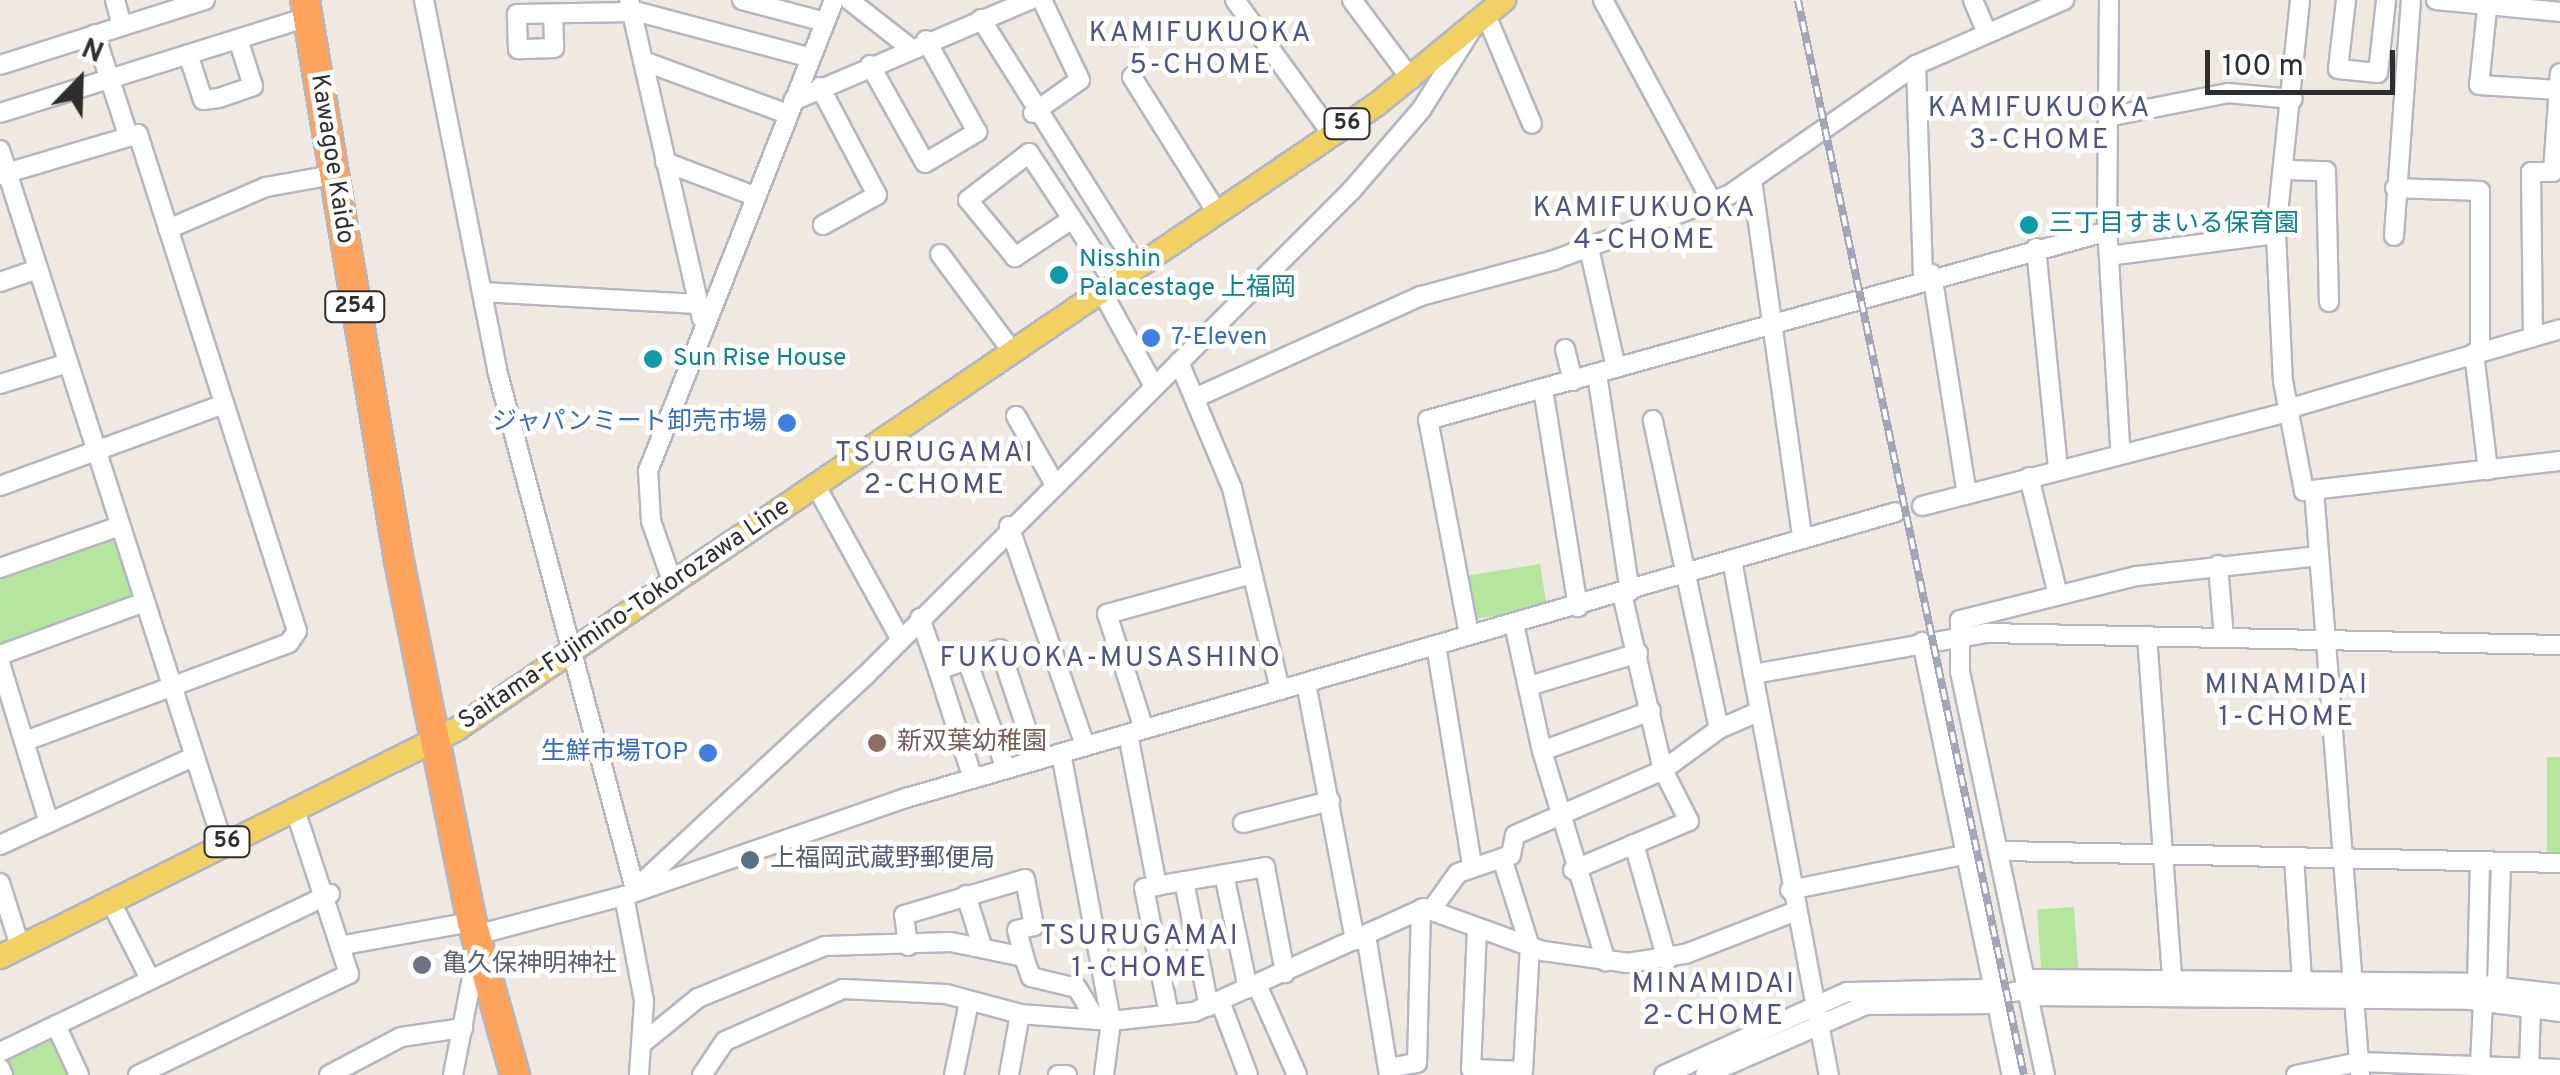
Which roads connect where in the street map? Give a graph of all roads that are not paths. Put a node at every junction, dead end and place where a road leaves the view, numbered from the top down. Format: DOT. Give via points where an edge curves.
graph roads {
  1 [pos="114,0"];
  2 [pos="204,0"];
  3 [pos="424,0"];
  4 [pos="742,0"];
  5 [pos="834,0"];
  6 [pos="849,0"];
  7 [pos="1030,0"];
  8 [pos="1042,0"];
  9 [pos="1235,0"];
  10 [pos="1352,0"];
  11 [pos="1603,0"];
  12 [pos="1973,0"];
  13 [pos="2064,0"];
  14 [pos="2108,0"];
  15 [pos="2300,0"];
  16 [pos="2346,0"];
  17 [pos="2386,0"];
  18 [pos="2411,0"];
  19 [pos="2436,0"];
  20 [pos="2448,0"];
  21 [pos="2488,2"];
  22 [pos="310,5"];
  23 [pos="630,7"];
  24 [pos="805,8"];
  25 [pos="2560,12"];
  26 [pos="553,14"];
  27 [pos="1488,15"];
  28 [pos="980,18"];
  29 [pos="825,22"];
  30 [pos="122,26"];
  31 [pos="1986,30"];
  32 [pos="94,34"];
  33 [pos="238,39"];
  34 [pos="917,43"];
  35 [pos="188,54"];
  36 [pos="808,57"];
  37 [pos="643,61"];
  38 [pos="0,65"];
  39 [pos="870,65"];
  40 [pos="1916,65"];
  41 [pos="2560,73"];
  42 [pos="1132,77"];
  43 [pos="1411,78"];
  44 [pos="109,80"];
  45 [pos="820,87"];
  46 [pos="2292,99"];
  47 [pos="2559,100"];
  48 [pos="790,107"];
  49 [pos="0,113"];
  50 [pos="1033,113"];
  51 [pos="2107,117"];
  52 [pos="1532,124"];
  53 [pos="128,134"];
  54 [pos="1332,134"];
  55 [pos="0,150"];
  56 [pos="665,162"];
  57 [pos="2288,170"];
  58 [pos="4,174"];
  59 [pos="332,175"];
  60 [pos="1752,180"];
  61 [pos="2395,188"];
  62 [pos="756,197"];
  63 [pos="1712,202"];
  64 [pos="1216,211"];
  65 [pos="1072,219"];
  66 [pos="823,225"];
  67 [pos="168,229"];
  68 [pos="2108,231"];
  69 [pos="2276,234"];
  70 [pos="2394,236"];
  71 [pos="1589,248"];
  72 [pos="2036,248"];
  73 [pos="940,254"];
  74 [pos="2109,256"];
  75 [pos="1136,265"];
  76 [pos="38,269"];
  77 [pos="1927,275"];
  78 [pos="0,282"];
  79 [pos="1107,286"];
  80 [pos="482,292"];
  81 [pos="2329,302"];
  82 [pos="700,312"];
  83 [pos="1773,322"];
  84 [pos="2560,330"];
  85 [pos="2532,336"];
  86 [pos="1565,349"];
  87 [pos="1012,351"];
  88 [pos="2477,352"];
  89 [pos="1179,362"];
  90 [pos="68,363"];
  91 [pos="1616,368"];
  92 [pos="1598,374"];
  93 [pos="1573,381"];
  94 [pos="0,384"];
  95 [pos="1154,386"];
  96 [pos="1543,389"];
  97 [pos="1197,398"];
  98 [pos="224,404"];
  99 [pos="2287,411"];
  100 [pos="1016,416"];
  101 [pos="1653,420"];
  102 [pos="2120,448"];
  103 [pos="95,452"];
  104 [pos="2560,461"];
  105 [pos="2058,467"];
  106 [pos="2488,470"];
  107 [pos="2030,476"];
  108 [pos="1054,483"];
  109 [pos="0,486"];
  110 [pos="816,486"];
  111 [pos="2314,490"];
  112 [pos="1967,494"];
  113 [pos="1922,506"];
  114 [pos="1896,512"];
  115 [pos="120,526"];
  116 [pos="1009,526"];
  117 [pos="1802,538"];
  118 [pos="2320,556"];
  119 [pos="1732,560"];
  120 [pos="2218,565"];
  121 [pos="0,568"];
  122 [pos="1252,574"];
  123 [pos="1684,575"];
  124 [pos="672,581"];
  125 [pos="2057,591"];
  126 [pos="1626,593"];
  127 [pos="145,602"];
  128 [pos="1578,607"];
  129 [pos="414,612"];
  130 [pos="920,618"];
  131 [pos="1514,624"];
  132 [pos="1470,634"];
  133 [pos="1956,636"];
  134 [pos="2147,636"];
  135 [pos="900,638"];
  136 [pos="2224,638"];
  137 [pos="2325,640"];
  138 [pos="1922,642"];
  139 [pos="1436,645"];
  140 [pos="2560,646"];
  141 [pos="1638,653"];
  142 [pos="0,654"];
  143 [pos="566,655"];
  144 [pos="968,660"];
  145 [pos="0,663"];
  146 [pos="938,670"];
  147 [pos="1753,674"];
  148 [pos="1306,683"];
  149 [pos="170,686"];
  150 [pos="1530,686"];
  151 [pos="1280,690"];
  152 [pos="1651,711"];
  153 [pos="1758,712"];
  154 [pos="1719,729"];
  155 [pos="1136,732"];
  156 [pos="26,741"];
  157 [pos="436,742"];
  158 [pos="1085,746"];
  159 [pos="1542,752"];
  160 [pos="1061,753"];
  161 [pos="193,757"];
  162 [pos="1037,760"];
  163 [pos="1006,769"];
  164 [pos="1663,770"];
  165 [pos="973,778"];
  166 [pos="1330,801"];
  167 [pos="295,810"];
  168 [pos="50,823"];
  169 [pos="1556,823"];
  170 [pos="1244,824"];
  171 [pos="222,844"];
  172 [pos="1634,844"];
  173 [pos="0,845"];
  174 [pos="2003,851"];
  175 [pos="2164,855"];
  176 [pos="1963,856"];
  177 [pos="1502,858"];
  178 [pos="2294,858"];
  179 [pos="2343,859"];
  180 [pos="2480,862"];
  181 [pos="2501,862"];
  182 [pos="2560,863"];
  183 [pos="1472,865"];
  184 [pos="1573,870"];
  185 [pos="1224,874"];
  186 [pos="1184,881"];
  187 [pos="0,883"];
  188 [pos="1156,886"];
  189 [pos="1790,890"];
  190 [pos="630,892"];
  191 [pos="330,894"];
  192 [pos="966,896"];
  193 [pos="110,900"];
  194 [pos="1427,909"];
  195 [pos="1794,912"];
  196 [pos="1476,928"];
  197 [pos="475,934"];
  198 [pos="1360,937"];
  199 [pos="344,945"];
  200 [pos="908,946"];
  201 [pos="982,946"];
  202 [pos="1530,946"];
  203 [pos="10,951"];
  204 [pos="1024,957"];
  205 [pos="1667,960"];
  206 [pos="1606,962"];
  207 [pos="1284,973"];
  208 [pos="150,979"];
  209 [pos="2172,979"];
  210 [pos="2302,980"];
  211 [pos="2498,984"];
  212 [pos="1253,987"];
  213 [pos="2031,988"];
  214 [pos="2353,990"];
  215 [pos="2480,992"];
  216 [pos="2560,994"];
  217 [pos="1991,996"];
  218 [pos="969,1002"];
  219 [pos="1214,1004"];
  220 [pos="2531,1007"];
  221 [pos="1816,1011"];
  222 [pos="2560,1012"];
  223 [pos="1020,1014"];
  224 [pos="1168,1015"];
  225 [pos="1103,1021"];
  226 [pos="56,1025"];
  227 [pos="463,1028"];
  228 [pos="644,1042"];
  229 [pos="0,1052"];
  230 [pos="2480,1065"];
  231 [pos="2359,1068"];
  232 [pos="2529,1068"];
  233 [pos="2560,1069"];
  234 [pos="1389,1072"];
  235 [pos="715,1073"];
  236 [pos="79,1075"];
  237 [pos="138,1075"];
  238 [pos="329,1075"];
  239 [pos="453,1075"];
  240 [pos="516,1075"];
  241 [pos="640,1075"];
  242 [pos="954,1075"];
  243 [pos="1009,1075"];
  244 [pos="1058,1075"];
  245 [pos="1067,1075"];
  246 [pos="1104,1075"];
  247 [pos="1248,1075"];
  248 [pos="1297,1075"];
  249 [pos="1664,1075"];
  250 [pos="1705,1075"];
  251 [pos="1829,1075"];
  252 [pos="2012,1075"];
  253 [pos="2045,1075"];
  254 [pos="2296,1075"];
  1 -- 30 [label="street"];
  2 -- 30 [label="street"];
  3 -- 80 [label="street"];
  4 -- 24 [label="street"];
  5 -- 29 [label="street"];
  6 -- 34 [label="street"];
  7 -- 28 [label="street"];
  8 -- 50 [label="street" via="1080,80"];
  9 -- 54 [label="street"];
  10 -- 43 [label="street"];
  11 -- 63 [label="street"];
  12 -- 31 [label="street"];
  13 -- 31 [label="street"];
  14 -- 51 [label="street"];
  15 -- 46 [label="street"];
  16 -- 17 [label="street" via="2338,69 2378,73"];
  18 -- 61 [label="street"];
  19 -- 20 [label="street"];
  20 -- 21 [label="street"];
  21 -- 25 [label="street"];
  21 -- 47 [label="street" via="2479,85"];
  22 -- 33 [label="street"];
  22 -- 59 [label="highway, Kawagoe Kaido / 254"];
  22 -- 129 [label="highway, Kawagoe Kaido / 254" via="397,454"];
  23 -- 26 [label="street"];
  23 -- 36 [label="street"];
  23 -- 37 [label="street"];
  24 -- 29 [label="street"];
  27 -- 43 [label="main road, Saitama-Fujimino-Tokorozawa Line / 56"];
  27 -- 52 [label="street"];
  27 -- 89 [label="street" via="1422,110 1351,191"];
  28 -- 34 [label="street"];
  28 -- 50 [label="street"];
  29 -- 36 [label="street"];
  30 -- 32 [label="street"];
  31 -- 40 [label="street"];
  32 -- 38 [label="street"];
  32 -- 44 [label="street"];
  33 -- 35 [label="street"];
  33 -- 35 [label="street" via="253,86 219,98 203,100"];
  34 -- 39 [label="street"];
  34 -- 39 [label="street" via="977,132 926,163"];
  35 -- 44 [label="street"];
  36 -- 48 [label="street"];
  37 -- 48 [label="street"];
  37 -- 56 [label="street"];
  39 -- 45 [label="street"];
  40 -- 60 [label="street"];
  40 -- 77 [label="street"];
  41 -- 47 [label="street"];
  42 -- 64 [label="street"];
  43 -- 54 [label="main road, Saitama-Fujimino-Tokorozawa Line / 56"];
  44 -- 49 [label="street"];
  44 -- 53 [label="street"];
  45 -- 48 [label="street"];
  45 -- 66 [label="street" via="878,194"];
  46 -- 51 [label="street" via="2228,93"];
  46 -- 57 [label="street"];
  47 -- 85 [label="street" via="2553,172 2531,172"];
  48 -- 62 [label="street"];
  50 -- 75 [label="street"];
  51 -- 68 [label="street"];
  53 -- 58 [label="street"];
  53 -- 67 [label="street" via="138,134"];
  54 -- 64 [label="main road, Saitama-Fujimino-Tokorozawa Line / 56"];
  55 -- 58 [label="street"];
  56 -- 62 [label="street"];
  56 -- 82 [label="street"];
  57 -- 69 [label="street"];
  57 -- 81 [label="street" via="2326,171"];
  58 -- 76 [label="street"];
  59 -- 67 [label="street" via="266,187"];
  59 -- 129 [label="highway, Kawagoe Kaido / 254"];
  60 -- 63 [label="street"];
  60 -- 83 [label="street"];
  61 -- 70 [label="street"];
  61 -- 88 [label="street" via="2480,191"];
  62 -- 82 [label="street"];
  63 -- 71 [label="street"];
  64 -- 75 [label="main road, Saitama-Fujimino-Tokorozawa Line / 56"];
  65 -- 65 [label="street" via="1015,257 968,200 1029,153"];
  65 -- 79 [label="street"];
  67 -- 98 [label="street"];
  68 -- 72 [label="street"];
  68 -- 74 [label="street"];
  69 -- 74 [label="street"];
  69 -- 99 [label="street"];
  71 -- 91 [label="street"];
  71 -- 97 [label="street" via="1420,296"];
  72 -- 77 [label="street"];
  72 -- 105 [label="street"];
  73 -- 87 [label="street"];
  74 -- 102 [label="street"];
  75 -- 79 [label="main road, Saitama-Fujimino-Tokorozawa Line / 56"];
  76 -- 78 [label="street"];
  76 -- 90 [label="street"];
  77 -- 83 [label="street"];
  77 -- 112 [label="street"];
  79 -- 87 [label="main road, Saitama-Fujimino-Tokorozawa Line / 56"];
  79 -- 95 [label="street"];
  80 -- 82 [label="street"];
  80 -- 143 [label="street"];
  82 -- 124 [label="street" via="644,489"];
  83 -- 91 [label="street"];
  83 -- 117 [label="street"];
  84 -- 85 [label="street"];
  85 -- 88 [label="street"];
  86 -- 93 [label="street"];
  87 -- 110 [label="main road, Saitama-Fujimino-Tokorozawa Line / 56"];
  88 -- 99 [label="street"];
  88 -- 106 [label="street"];
  89 -- 95 [label="street"];
  89 -- 97 [label="street"];
  90 -- 94 [label="street"];
  90 -- 103 [label="street"];
  91 -- 92 [label="street"];
  92 -- 93 [label="street"];
  92 -- 126 [label="street"];
  93 -- 96 [label="street"];
  95 -- 108 [label="street"];
  96 -- 128 [label="street"];
  96 -- 132 [label="street" via="1428,420"];
  97 -- 122 [label="street"];
  98 -- 103 [label="street"];
  98 -- 149 [label="street" via="296,636"];
  99 -- 102 [label="street"];
  99 -- 111 [label="street" via="2304,490"];
  100 -- 108 [label="street"];
  101 -- 123 [label="street"];
  102 -- 105 [label="street"];
  103 -- 109 [label="street"];
  103 -- 115 [label="street"];
  104 -- 106 [label="street"];
  105 -- 107 [label="street"];
  106 -- 111 [label="street"];
  107 -- 112 [label="street"];
  107 -- 125 [label="street"];
  108 -- 116 [label="street"];
  110 -- 124 [label="main road, Saitama-Fujimino-Tokorozawa Line / 56"];
  110 -- 135 [label="street"];
  111 -- 118 [label="street"];
  112 -- 113 [label="street"];
  114 -- 117 [label="street"];
  115 -- 121 [label="street"];
  115 -- 127 [label="street"];
  116 -- 130 [label="street"];
  116 -- 158 [label="street"];
  117 -- 119 [label="street"];
  118 -- 120 [label="street"];
  118 -- 137 [label="street"];
  119 -- 123 [label="street"];
  119 -- 147 [label="street"];
  120 -- 125 [label="street"];
  120 -- 136 [label="street"];
  122 -- 151 [label="street"];
  122 -- 155 [label="street" via="1107,614"];
  123 -- 126 [label="street"];
  123 -- 154 [label="street"];
  124 -- 143 [label="main road, Saitama-Fujimino-Tokorozawa Line / 56"];
  125 -- 133 [label="street" via="1971,612"];
  126 -- 128 [label="street"];
  126 -- 141 [label="street"];
  127 -- 142 [label="street"];
  127 -- 149 [label="street"];
  128 -- 131 [label="street"];
  129 -- 157 [label="highway, Kawagoe Kaido / 254"];
  130 -- 135 [label="street"];
  130 -- 146 [label="street"];
  131 -- 132 [label="street"];
  131 -- 150 [label="street"];
  132 -- 139 [label="street"];
  133 -- 134 [label="street"];
  133 -- 138 [label="street"];
  133 -- 174 [label="street"];
  134 -- 136 [label="street"];
  134 -- 175 [label="street"];
  135 -- 190 [label="street"];
  136 -- 137 [label="street"];
  137 -- 140 [label="street"];
  137 -- 179 [label="street"];
  138 -- 147 [label="street"];
  138 -- 176 [label="street"];
  139 -- 148 [label="street"];
  139 -- 183 [label="street"];
  141 -- 150 [label="street"];
  141 -- 152 [label="street"];
  143 -- 157 [label="main road, Saitama-Fujimino-Tokorozawa Line / 56"];
  143 -- 190 [label="street"];
  144 -- 146 [label="street"];
  144 -- 162 [label="street" via="1000,649"];
  144 -- 163 [label="street"];
  145 -- 156 [label="street"];
  146 -- 165 [label="street"];
  147 -- 153 [label="street"];
  148 -- 151 [label="street"];
  148 -- 166 [label="street"];
  149 -- 156 [label="street"];
  149 -- 161 [label="street"];
  150 -- 159 [label="street"];
  151 -- 155 [label="street"];
  152 -- 159 [label="street"];
  152 -- 164 [label="street"];
  153 -- 154 [label="street"];
  153 -- 189 [label="street"];
  154 -- 164 [label="street"];
  155 -- 158 [label="street"];
  155 -- 188 [label="street"];
  156 -- 168 [label="street"];
  157 -- 167 [label="main road, Saitama-Fujimino-Tokorozawa Line / 56"];
  157 -- 197 [label="highway, Kawagoe Kaido / 254"];
  158 -- 160 [label="street"];
  159 -- 169 [label="street"];
  160 -- 162 [label="street"];
  160 -- 225 [label="street"];
  161 -- 168 [label="street"];
  161 -- 171 [label="street"];
  162 -- 163 [label="street"];
  163 -- 165 [label="street"];
  164 -- 169 [label="street"];
  164 -- 172 [label="street" via="1690,821"];
  165 -- 190 [label="street"];
  166 -- 170 [label="street"];
  166 -- 198 [label="street"];
  167 -- 171 [label="main road, Saitama-Fujimino-Tokorozawa Line / 56"];
  167 -- 191 [label="street"];
  168 -- 173 [label="street"];
  169 -- 177 [label="street" via="1514,835"];
  169 -- 184 [label="street"];
  171 -- 193 [label="main road, Saitama-Fujimino-Tokorozawa Line / 56"];
  172 -- 184 [label="street"];
  172 -- 205 [label="street"];
  174 -- 175 [label="street"];
  174 -- 213 [label="street"];
  175 -- 178 [label="street"];
  175 -- 209 [label="street"];
  176 -- 189 [label="street"];
  176 -- 217 [label="street"];
  177 -- 183 [label="street"];
  177 -- 202 [label="street"];
  178 -- 179 [label="street"];
  178 -- 210 [label="street"];
  179 -- 180 [label="street"];
  179 -- 214 [label="street"];
  180 -- 181 [label="street"];
  180 -- 215 [label="street"];
  181 -- 182 [label="street"];
  181 -- 211 [label="street"];
  183 -- 194 [label="street"];
  184 -- 206 [label="street"];
  185 -- 186 [label="street"];
  185 -- 207 [label="street" via="1265,867"];
  185 -- 212 [label="street"];
  186 -- 188 [label="street"];
  186 -- 219 [label="street"];
  187 -- 203 [label="street"];
  188 -- 224 [label="street" via="1144,888"];
  189 -- 195 [label="street"];
  190 -- 197 [label="street"];
  190 -- 228 [label="street"];
  191 -- 199 [label="street"];
  191 -- 208 [label="street"];
  192 -- 200 [label="street" via="904,914"];
  192 -- 201 [label="street"];
  192 -- 204 [label="street" via="1025,880 1034,926 1017,930"];
  193 -- 203 [label="main road, Saitama-Fujimino-Tokorozawa Line / 56"];
  193 -- 208 [label="street"];
  194 -- 196 [label="street"];
  194 -- 198 [label="street"];
  194 -- 234 [label="street" via="1417,1063"];
  195 -- 205 [label="street"];
  195 -- 221 [label="street"];
  196 -- 202 [label="street"];
  196 -- 202 [label="street" via="1471,1069 1524,1071"];
  197 -- 199 [label="street"];
  197 -- 227 [label="street"];
  197 -- 240 [label="highway, Kawagoe Kaido / 254"];
  198 -- 207 [label="street"];
  198 -- 234 [label="street"];
  199 -- 237 [label="street" via="344,980"];
  200 -- 201 [label="street"];
  200 -- 228 [label="street" via="805,950 698,998"];
  201 -- 204 [label="street"];
  202 -- 206 [label="street"];
  204 -- 225 [label="street" via="1031,977 1078,988"];
  205 -- 206 [label="street"];
  207 -- 212 [label="street"];
  208 -- 226 [label="street"];
  209 -- 210 [label="street"];
  209 -- 213 [label="street"];
  210 -- 214 [label="street"];
  211 -- 215 [label="street"];
  211 -- 216 [label="street"];
  212 -- 219 [label="street"];
  212 -- 248 [label="street"];
  213 -- 214 [label="street"];
  213 -- 217 [label="street"];
  213 -- 253 [label="street"];
  214 -- 215 [label="street"];
  214 -- 231 [label="street"];
  215 -- 220 [label="street"];
  215 -- 230 [label="street"];
  217 -- 221 [label="street"];
  217 -- 252 [label="street"];
  218 -- 223 [label="street"];
  218 -- 235 [label="street" via="844,990 725,1040"];
  218 -- 242 [label="street"];
  219 -- 224 [label="street"];
  219 -- 247 [label="street"];
  220 -- 222 [label="street"];
  220 -- 232 [label="street"];
  221 -- 249 [label="street"];
  221 -- 250 [label="street"];
  221 -- 251 [label="street"];
  223 -- 225 [label="street"];
  223 -- 243 [label="street"];
  224 -- 225 [label="street"];
  225 -- 246 [label="street"];
  226 -- 229 [label="street"];
  226 -- 236 [label="street"];
  227 -- 238 [label="street" via="401,1037"];
  227 -- 239 [label="street"];
  228 -- 241 [label="street"];
  230 -- 231 [label="street"];
  230 -- 232 [label="street"];
  231 -- 254 [label="street"];
  232 -- 233 [label="street"];
  244 -- 245 [label="street"];
}
